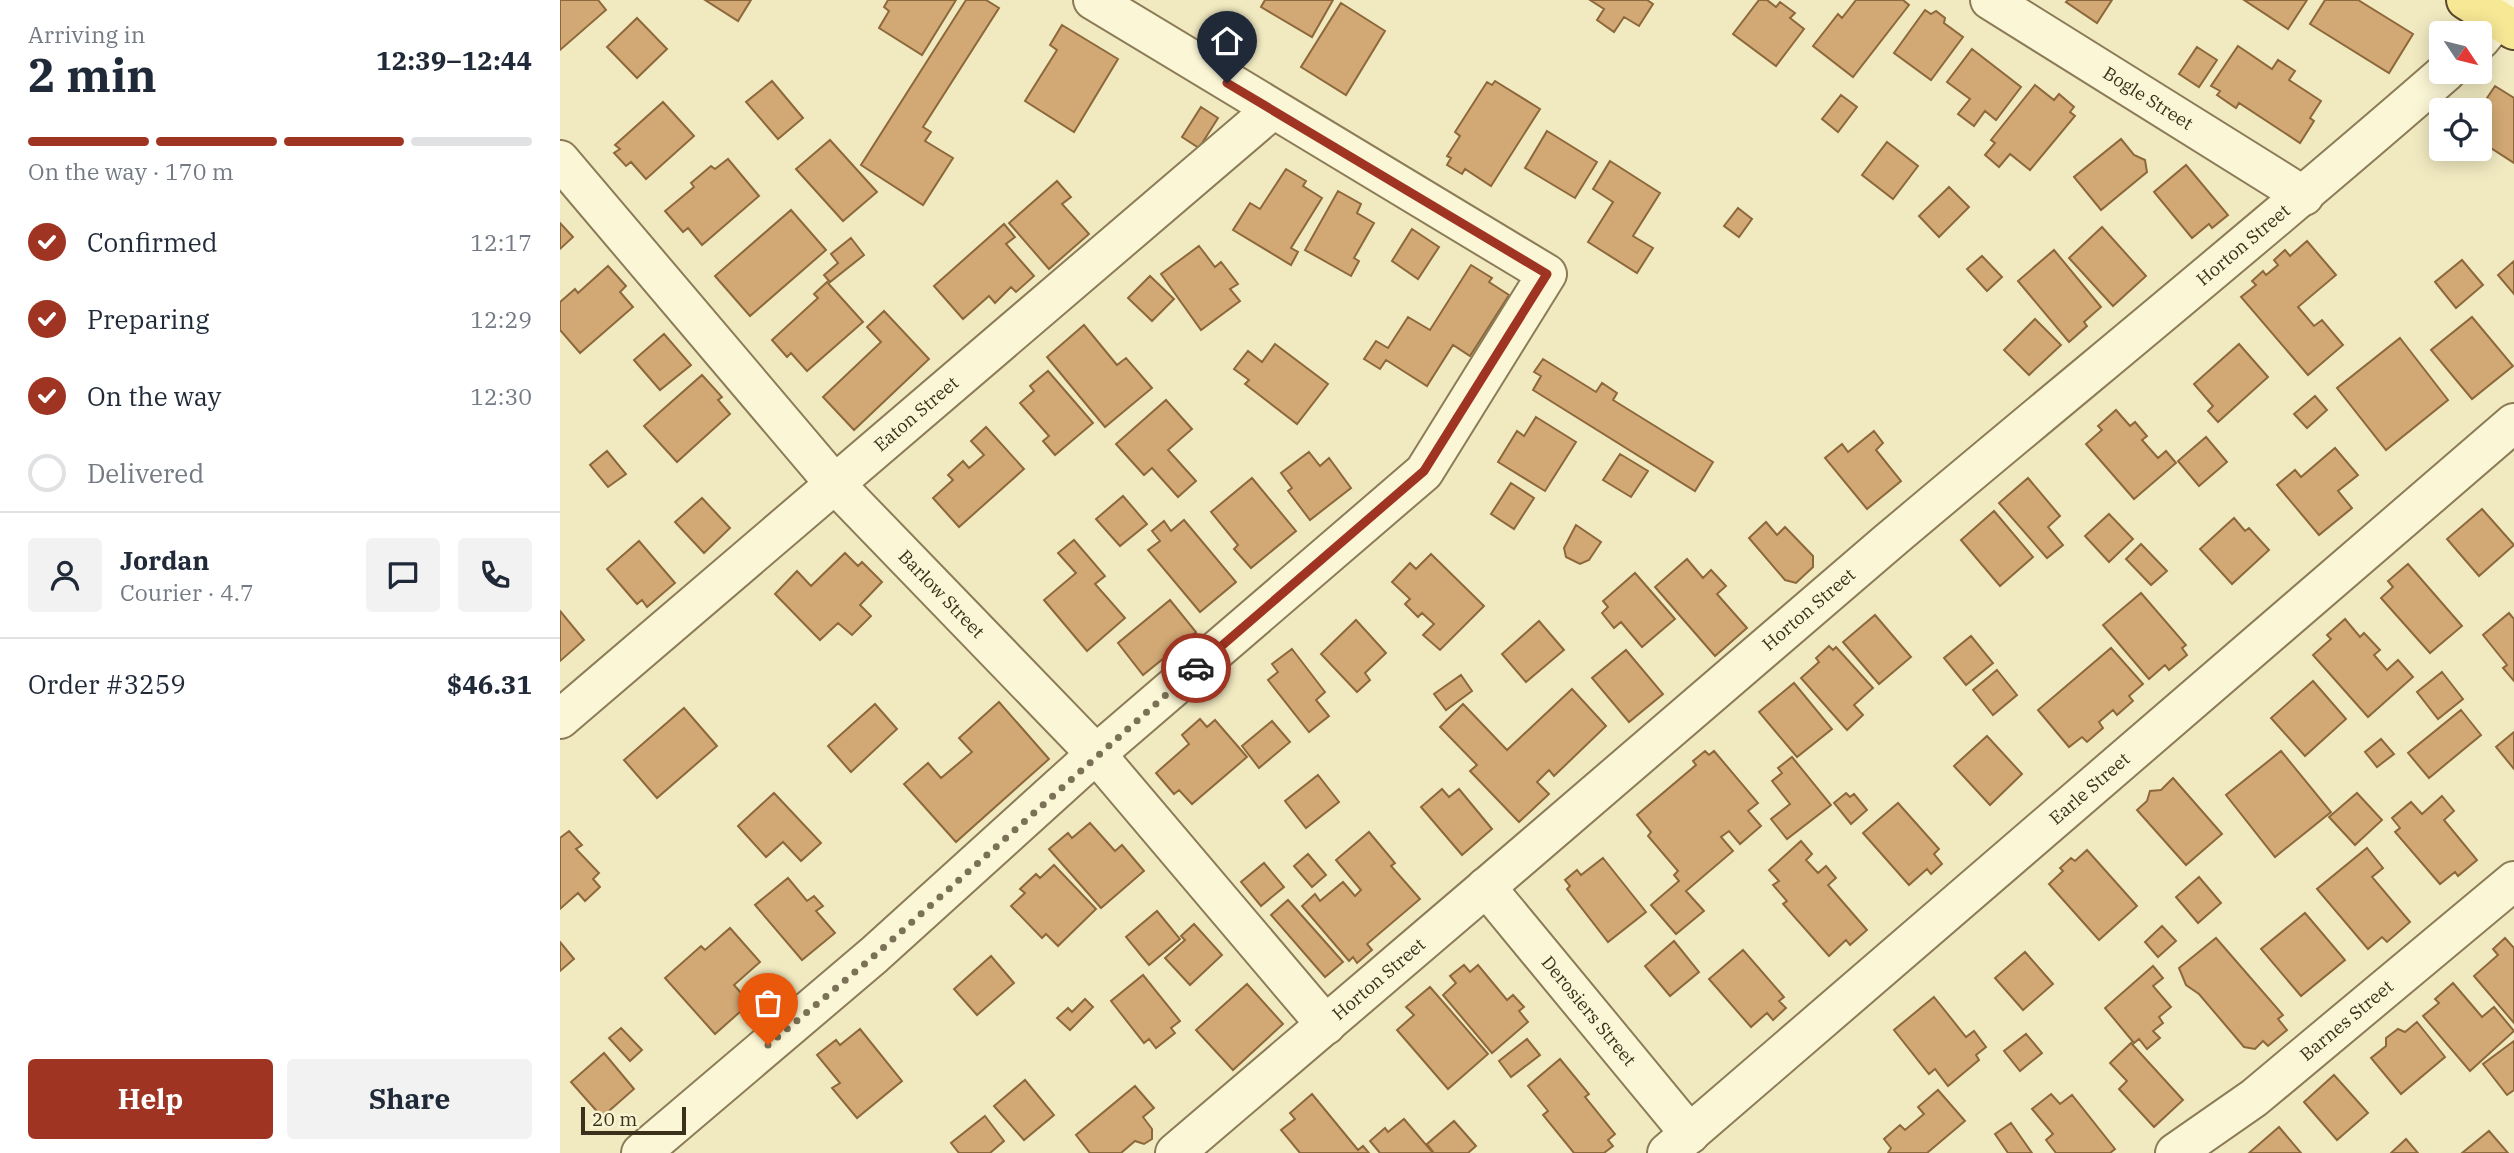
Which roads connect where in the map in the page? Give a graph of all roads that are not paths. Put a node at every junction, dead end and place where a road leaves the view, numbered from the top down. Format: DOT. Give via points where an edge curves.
graph roads {
  1 [pos="1093,0"];
  2 [pos="1990,0"];
  3 [pos="2466,0"];
  4 [pos="2501,22"];
  5 [pos="2432,84"];
  6 [pos="1272,110"];
  7 [pos="560,160"];
  8 [pos="2304,196"];
  9 [pos="2514,423"];
  10 [pos="834,483"];
  11 [pos="560,719"];
  12 [pos="1096,754"];
  13 [pos="2514,881"];
  14 [pos="1486,887"];
  15 [pos="1326,1025"];
  16 [pos="1679,1144"];
  17 [pos="641,1153"];
  18 [pos="1175,1153"];
  19 [pos="2175,1153"];
  1 -- 6 [label="street"];
  2 -- 8 [label="street, Bogle Street"];
  3 -- 4 [label="main road"];
  5 -- 8 [label="street, Horton Street"];
  6 -- 10 [label="street, Eaton Street"];
  6 -- 12 [label="street" via="1547,274 1424,471"];
  7 -- 10 [label="street, Barlow Street"];
  8 -- 14 [label="street, Horton Street" via="1968,474"];
  9 -- 16 [label="street, Earle Street"];
  10 -- 11 [label="street, Eaton Street"];
  10 -- 12 [label="street, Barlow Street"];
  12 -- 15 [label="street, Barlow Street"];
  12 -- 17 [label="street" via="874,956"];
  13 -- 19 [label="street, Barnes Street" via="2254,1098"];
  14 -- 15 [label="street, Horton Street"];
  14 -- 16 [label="street, Derosiers Street"];
  15 -- 18 [label="street, Horton Street"];
}
